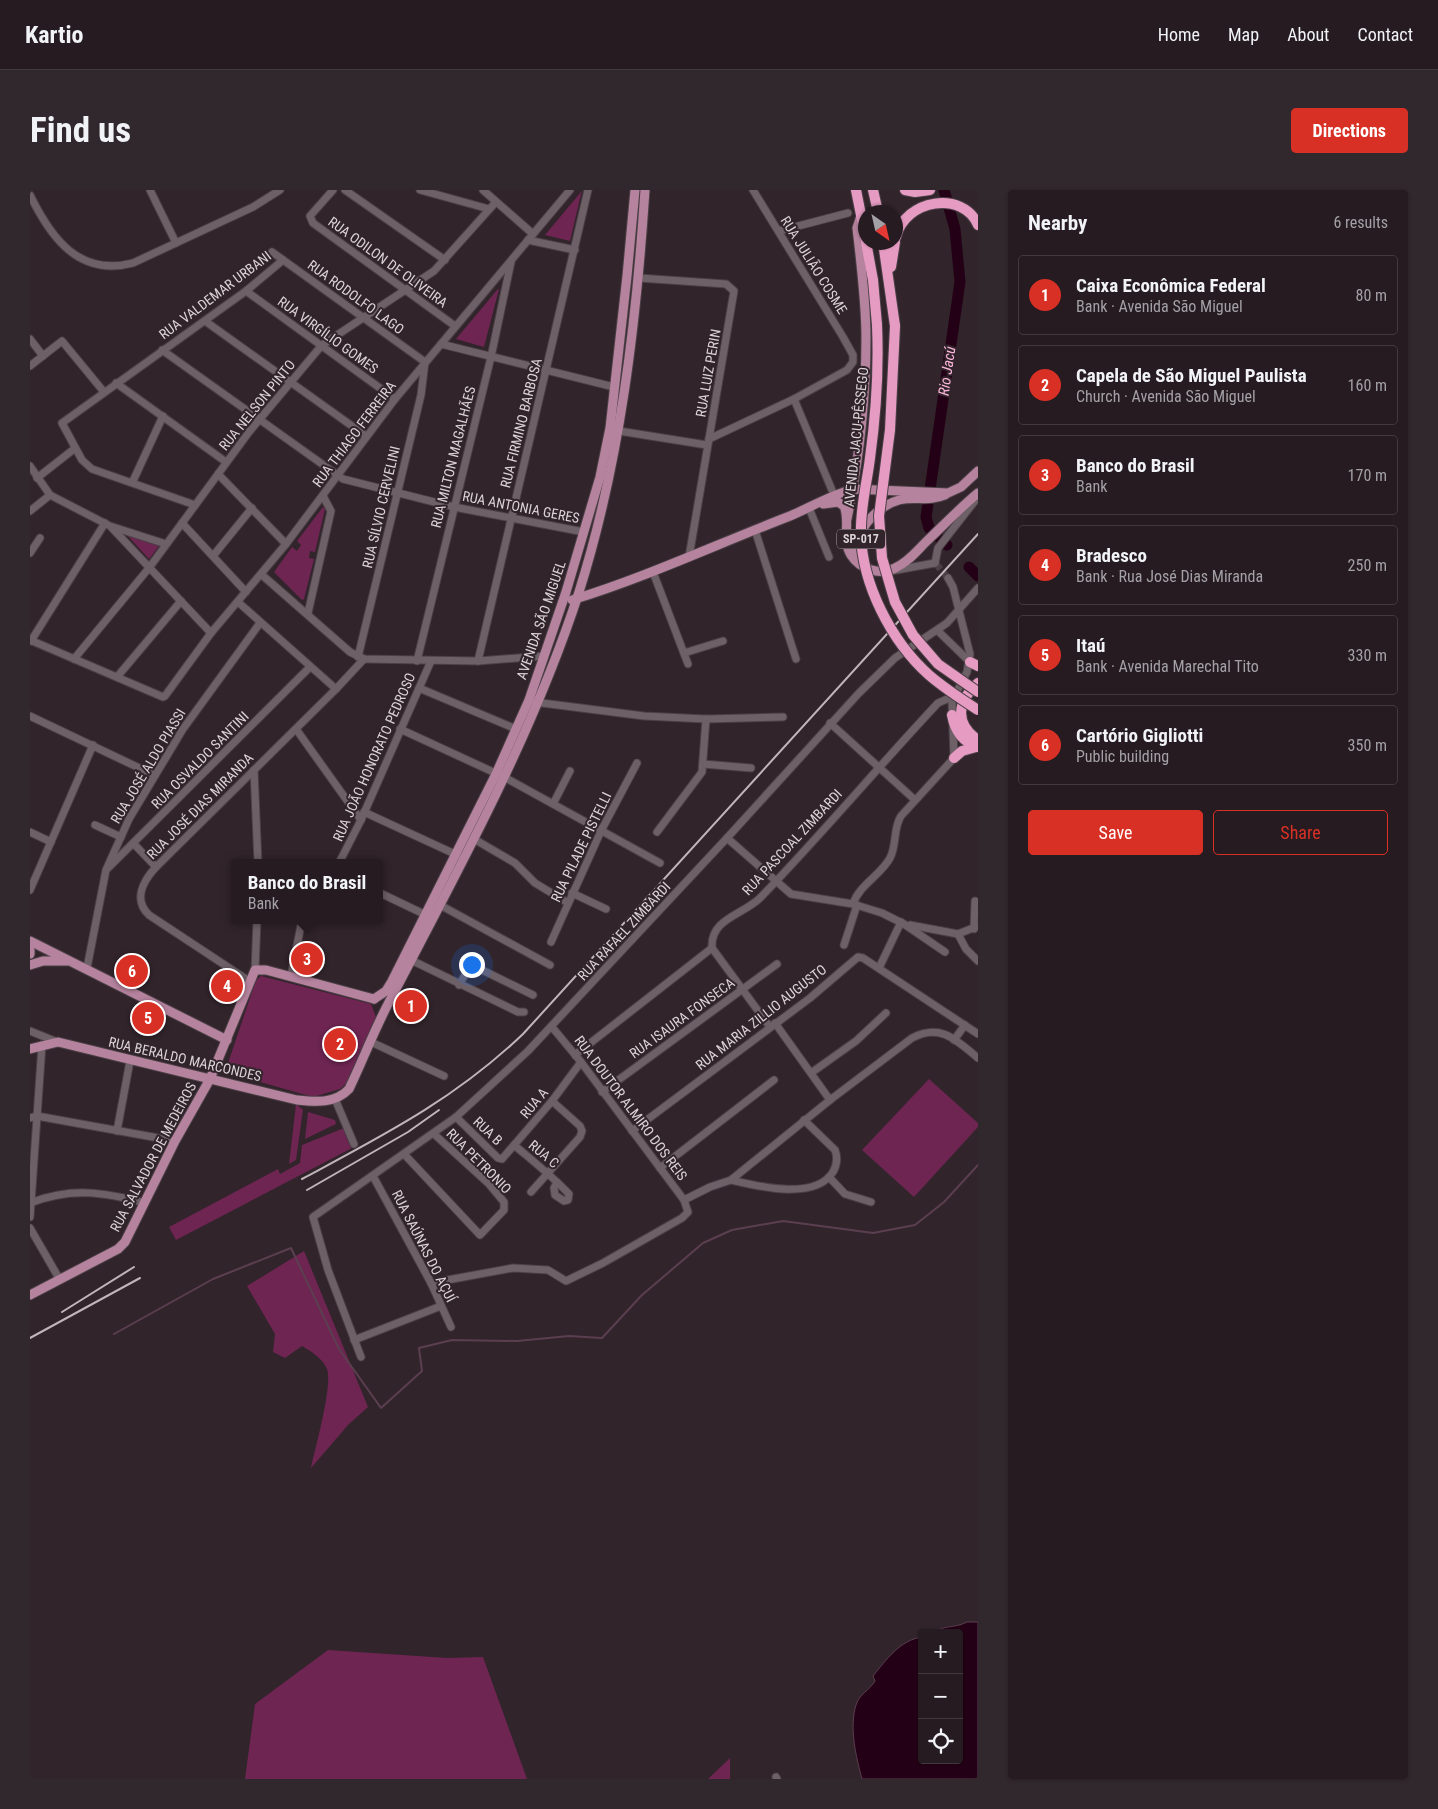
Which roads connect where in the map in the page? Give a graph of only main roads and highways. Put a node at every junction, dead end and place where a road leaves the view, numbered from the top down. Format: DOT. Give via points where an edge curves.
graph roads {
  1 [pos="635,190"];
  2 [pos="646,190"];
  3 [pos="856,190"];
  4 [pos="873,190"];
  5 [pos="904,190"];
  6 [pos="930,190"];
  7 [pos="859,205"];
  8 [pos="876,205"];
  9 [pos="903,220"];
  10 [pos="858,225"];
  11 [pos="978,225"];
  12 [pos="858,240"];
  13 [pos="859,250"];
  14 [pos="868,250"];
  15 [pos="885,250"];
  16 [pos="893,250"];
  17 [pos="890,276"];
  18 [pos="978,471"];
  19 [pos="853,489"];
  20 [pos="978,493"];
  21 [pos="942,494"];
  22 [pos="809,508"];
  23 [pos="847,520"];
  24 [pos="857,562"];
  25 [pos="576,599"];
  26 [pos="563,604"];
  27 [pos="978,683"];
  28 [pos="978,692"];
  29 [pos="533,701"];
  30 [pos="978,710"];
  31 [pos="952,715"];
  32 [pos="977,745"];
  33 [pos="954,758"];
  34 [pos="500,775"];
  35 [pos="30,941"];
  36 [pos="30,950"];
  37 [pos="30,954"];
  38 [pos="70,962"];
  39 [pos="30,965"];
  40 [pos="374,999"];
  41 [pos="379,1022"];
  42 [pos="227,1040"];
  43 [pos="30,1049"];
  44 [pos="210,1080"];
  45 [pos="335,1099"];
  46 [pos="30,1295"];
  1 -- 26 [label="main road, AVENIDA SÃO MIGUEL" via="610,428 600,477"];
  2 -- 25 [label="main road, AVENIDA SÃO MIGUEL" via="639,278 619,431 599,520"];
  3 -- 7 [label="highway, AVENIDA JACU-PÊSSEGO / SP-017"];
  4 -- 8 [label="highway"];
  5 -- 6 [label="highway"];
  9 -- 11 [label="highway" via="922,206 934,203 963,207"];
  10 -- 12 [label="main road"];
  13 -- 19 [label="main road" via="866,372"];
  14 -- 30 [label="highway, AVENIDA JACU-PÊSSEGO / SP-017, bridge" via="877,325 878,375 871,457 861,518 862,550 868,575 889,623 915,661 948,690"];
  15 -- 17 [label="highway, SP-017"];
  16 -- 17 [label="highway"];
  17 -- 28 [label="highway, SP-017, bridge" via="895,326 890,430 879,516 882,558 895,602 913,635 938,664"];
  18 -- 21 [label="main road" via="961,487"];
  19 -- 21 [label="main road"];
  19 -- 22 [label="main road"];
  19 -- 23 [label="main road"];
  20 -- 24 [label="main road" via="901,565 888,571 872,570"];
  21 -- 24 [label="main road" via="926,500 895,501 878,512 862,529 855,551"];
  22 -- 23 [label="main road" via="838,502 844,506"];
  22 -- 25 [label="main road" via="653,572"];
  23 -- 24 [label="main road" via="847,545"];
  25 -- 26 [label="main road"];
  25 -- 29 [label="main road, AVENIDA SÃO MIGUEL"];
  26 -- 29 [label="main road, AVENIDA SÃO MIGUEL" via="544,656"];
  27 -- 32 [label="highway" via="965,696 961,716"];
  29 -- 34 [label="main road, AVENIDA SÃO MIGUEL"];
  29 -- 34 [label="main road, AVENIDA SÃO MIGUEL" via="516,729"];
  31 -- 32 [label="highway" via="960,735"];
  32 -- 33 [label="highway"];
  34 -- 40 [label="main road, AVENIDA SÃO MIGUEL" via="388,988"];
  34 -- 41 [label="main road, AVENIDA SÃO MIGUEL" via="474,839"];
  35 -- 38 [label="main road"];
  36 -- 37 [label="main road"];
  38 -- 39 [label="main road" via="43,961"];
  38 -- 42 [label="main road"];
  40 -- 41 [label="main road" via="381,1009"];
  40 -- 42 [label="main road, RUA SALVADOR DE MEDEIROS" via="260,968 255,970 249,981"];
  41 -- 45 [label="main road, AVENIDA SÃO MIGUEL" via="349,1089"];
  42 -- 44 [label="main road, RUA SALVADOR DE MEDEIROS"];
  43 -- 44 [label="main road, RUA BERALDO MARCONDES" via="58,1042"];
  44 -- 45 [label="main road, RUA BERALDO MARCONDES" via="297,1100"];
  44 -- 46 [label="main road, RUA SALVADOR DE MEDEIROS" via="122,1246"];
}
